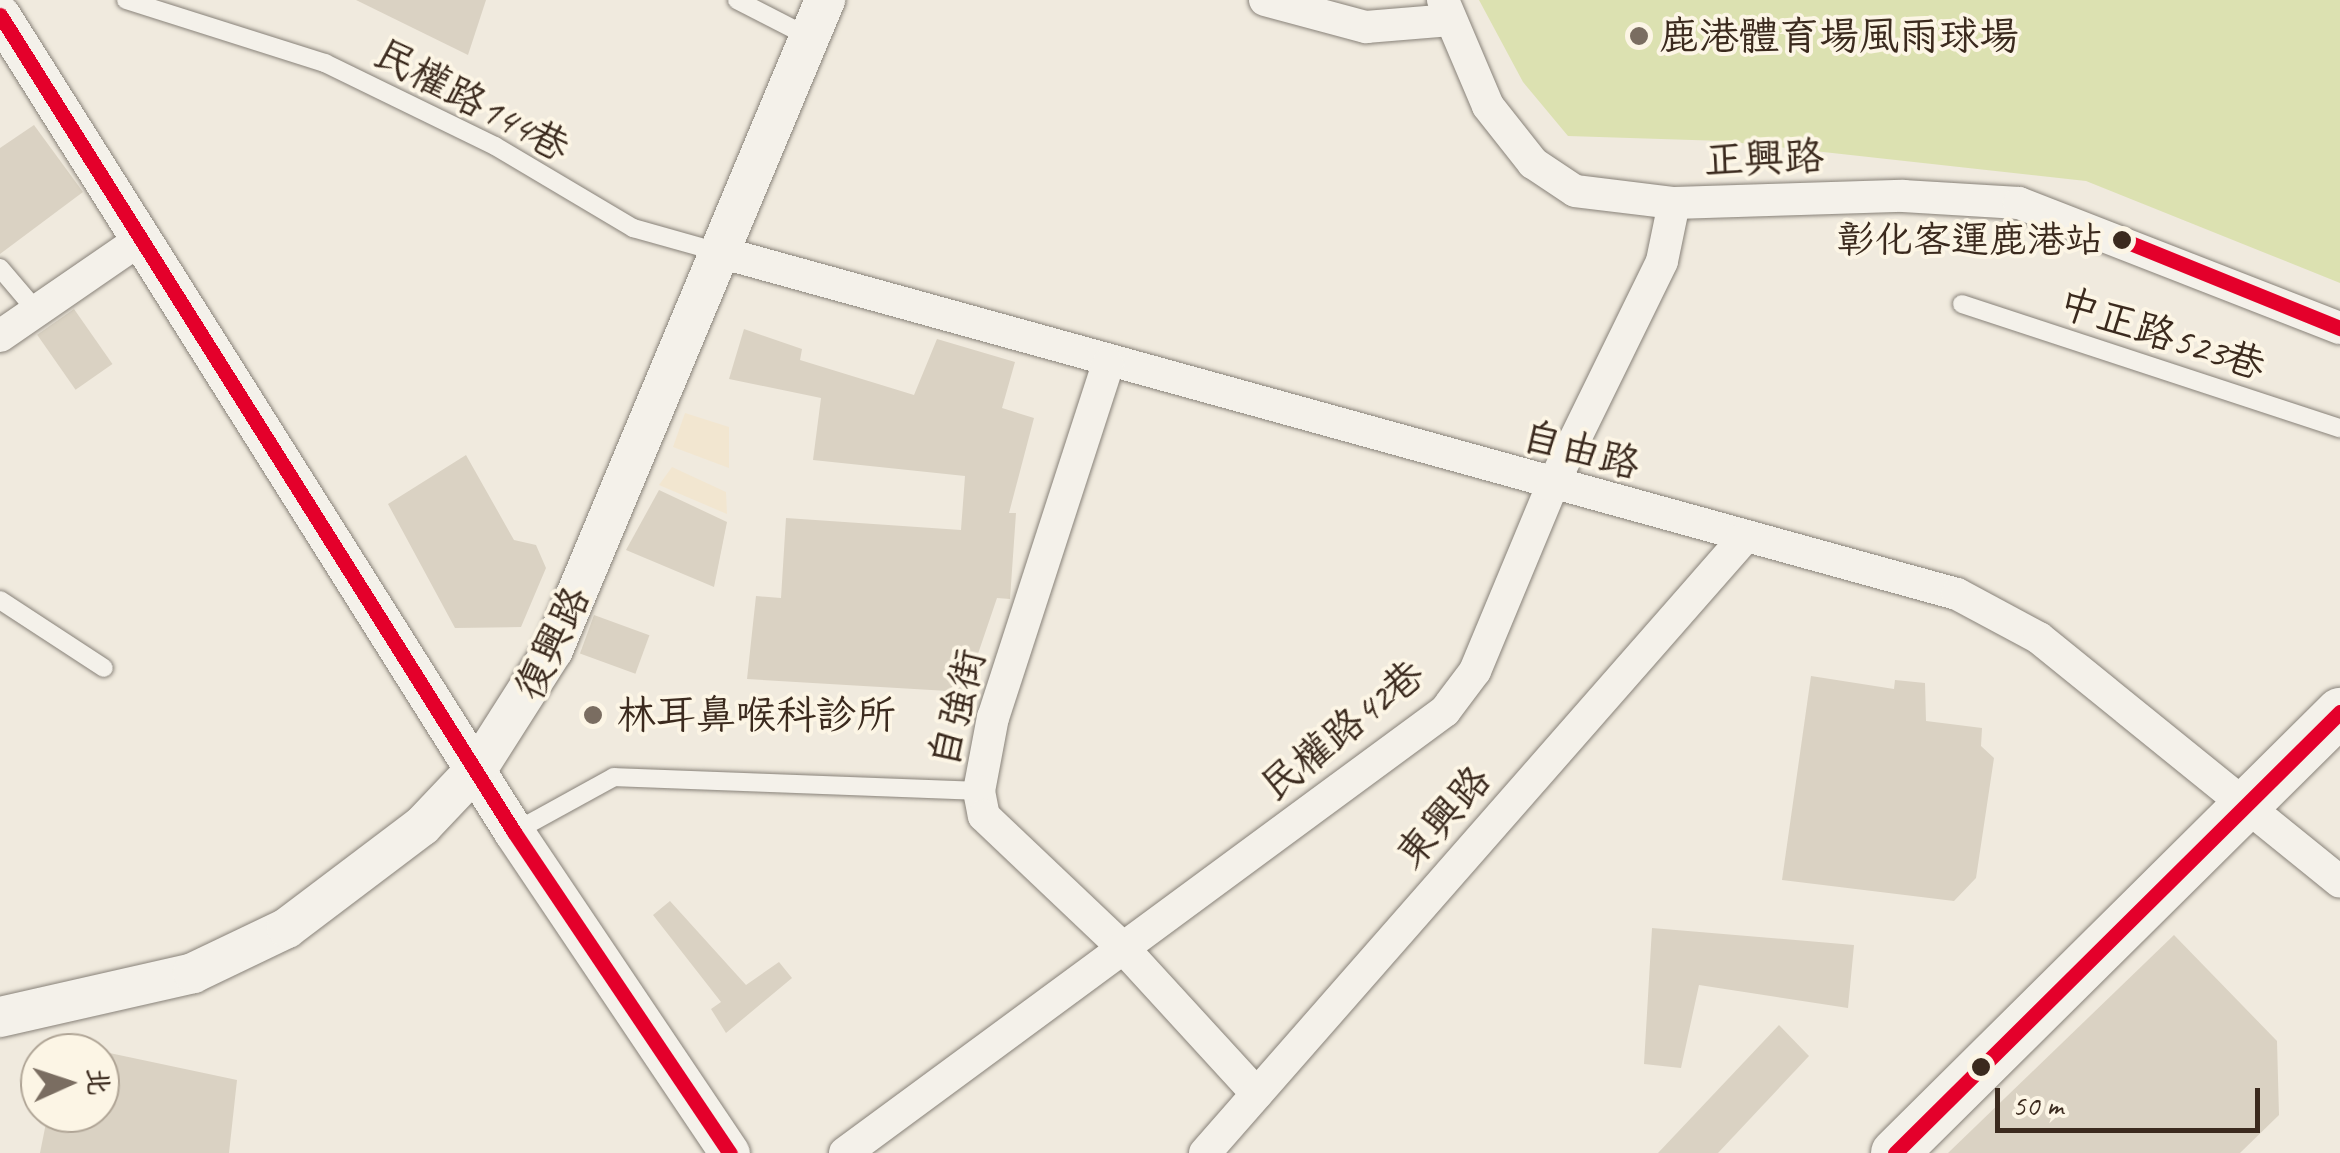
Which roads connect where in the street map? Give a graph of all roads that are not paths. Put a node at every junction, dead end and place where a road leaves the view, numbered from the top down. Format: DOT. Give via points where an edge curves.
graph roads {
  1 [pos="20,0"];
  2 [pos="126,0"];
  3 [pos="737,0"];
  4 [pos="825,0"];
  5 [pos="1264,0"];
  6 [pos="1447,10"];
  7 [pos="0,14"];
  8 [pos="811,38"];
  9 [pos="12,61"];
  10 [pos="1674,203"];
  11 [pos="141,239"];
  12 [pos="722,253"];
  13 [pos="0,268"];
  14 [pos="1962,304"];
  15 [pos="34,308"];
  16 [pos="2340,328"];
  17 [pos="0,336"];
  18 [pos="1108,364"];
  19 [pos="2340,428"];
  20 [pos="1552,486"];
  21 [pos="1745,538"];
  22 [pos="0,600"];
  23 [pos="104,668"];
  24 [pos="2340,712"];
  25 [pos="479,766"];
  26 [pos="979,791"];
  27 [pos="2246,806"];
  28 [pos="514,832"];
  29 [pos="2340,882"];
  30 [pos="1125,950"];
  31 [pos="0,1017"];
  32 [pos="1257,1094"];
  33 [pos="730,1153"];
  34 [pos="845,1153"];
  35 [pos="1205,1153"];
  36 [pos="1895,1153"];
  1 -- 7 [label="lane"];
  2 -- 12 [label="lane, 民權路144巷" via="325,63 495,146 633,228"];
  3 -- 8 [label="lane"];
  4 -- 8 [label="street, 復興路"];
  5 -- 6 [label="street, 正興路" via="1366,27"];
  6 -- 10 [label="street, 正興路" via="1488,106 1533,163 1576,191"];
  7 -- 9 [label="street"];
  8 -- 12 [label="street, 復興路"];
  9 -- 11 [label="street"];
  10 -- 16 [label="street, 正興路" via="1904,196 2019,203"];
  10 -- 20 [label="street, 民權路42巷" via="1662,262"];
  11 -- 15 [label="street"];
  11 -- 25 [label="street"];
  12 -- 18 [label="street, 自由路"];
  12 -- 25 [label="street, 復興路" via="553,650"];
  13 -- 15 [label="lane"];
  14 -- 19 [label="lane, 中正路523巷"];
  15 -- 17 [label="street"];
  18 -- 20 [label="street, 自由路"];
  18 -- 26 [label="street, 自強街" via="993,717"];
  20 -- 21 [label="street, 自由路"];
  20 -- 30 [label="street, 民權路42巷" via="1475,671 1444,711"];
  21 -- 27 [label="street, 自由路" via="1957,594 2022,629"];
  21 -- 32 [label="street, 東興路"];
  22 -- 23 [label="lane"];
  24 -- 27 [label="main road"];
  25 -- 28 [label="street"];
  25 -- 31 [label="street, 復興路" via="422,826 287,928 193,974"];
  26 -- 28 [label="lane" via="614,777"];
  26 -- 30 [label="street, 自強街" via="984,816"];
  27 -- 29 [label="street, 自由路"];
  27 -- 36 [label="main road"];
  28 -- 33 [label="street"];
  30 -- 32 [label="street, 自強街"];
  30 -- 34 [label="street, 民權路42巷"];
  32 -- 35 [label="street, 東興路"];
}
